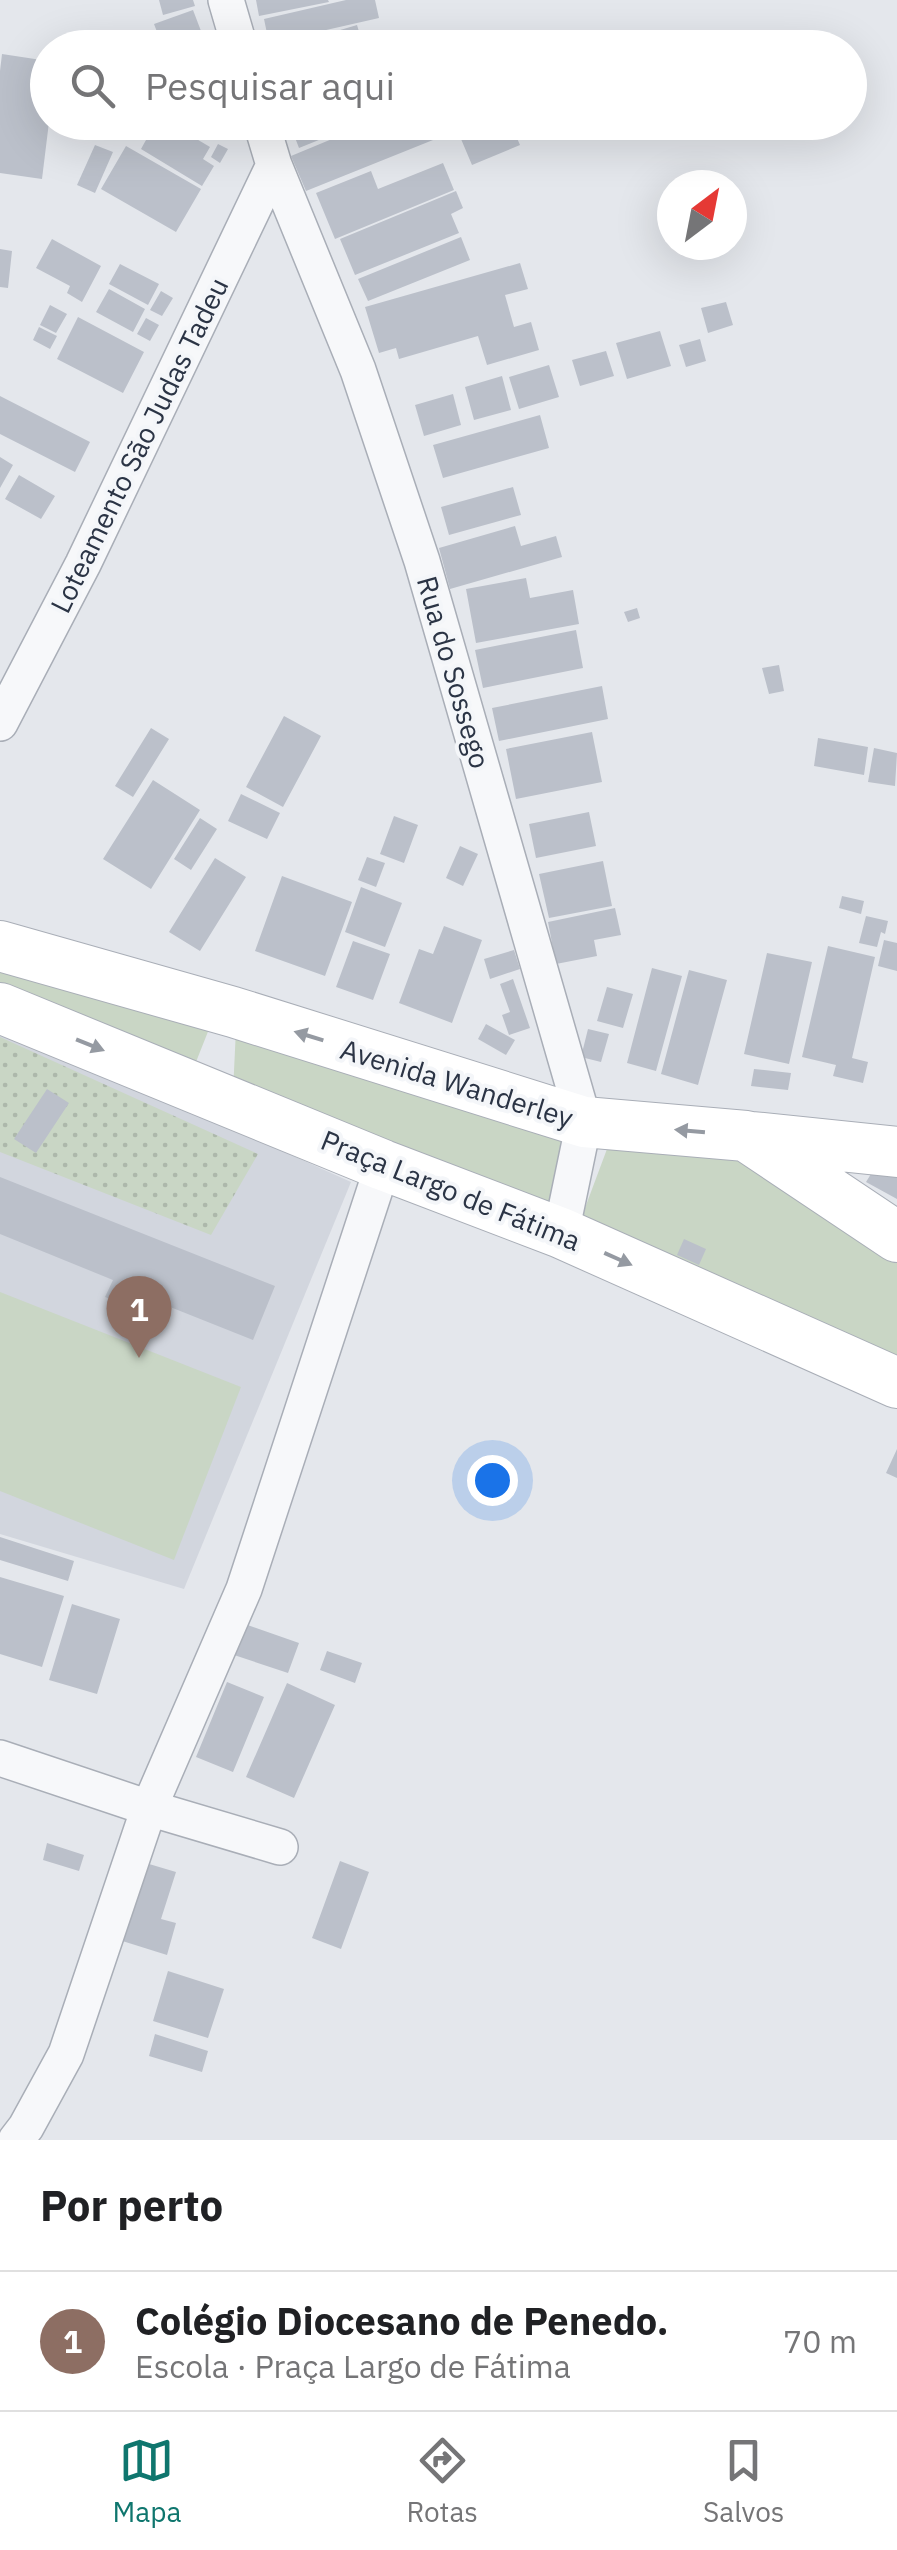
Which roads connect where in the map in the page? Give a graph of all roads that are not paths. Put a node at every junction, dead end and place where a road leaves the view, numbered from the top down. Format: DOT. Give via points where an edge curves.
graph roads {
  1 [pos="226,0"];
  2 [pos="235,30"];
  3 [pos="266,140"];
  4 [pos="274,165"];
  5 [pos="0,723"];
  6 [pos="0,946"];
  7 [pos="0,1008"];
  8 [pos="233,1012"];
  9 [pos="206,1091"];
  10 [pos="584,1122"];
  11 [pos="746,1136"];
  12 [pos="897,1152"];
  13 [pos="383,1165"];
  14 [pos="560,1234"];
  15 [pos="897,1236"];
  16 [pos="897,1383"];
  17 [pos="0,1758"];
  18 [pos="148,1808"];
  19 [pos="280,1846"];
  20 [pos="16,2140"];
  1 -- 2 [label="street"];
  3 -- 4 [label="street, Rua do Sossego"];
  4 -- 5 [label="street, Loteamento São Judas Tadeu"];
  4 -- 10 [label="street, Rua do Sossego" via="358,370 422,561"];
  6 -- 8 [label="main road, Avenida Wanderley"];
  7 -- 9 [label="main road, Praça Largo de Fátima, one-way"];
  8 -- 9 [label="main road"];
  10 -- 8 [label="main road, Avenida Wanderley, one-way"];
  9 -- 13 [label="main road, Praça Largo de Fátima"];
  11 -- 10 [label="main road, Avenida Wanderley, one-way"];
  10 -- 14 [label="street, Rua do Sossego"];
  11 -- 12 [label="main road"];
  11 -- 15 [label="main road, Avenida Wanderley"];
  13 -- 14 [label="main road, Praça Largo de Fátima"];
  13 -- 18 [label="street" via="244,1589"];
  14 -- 16 [label="main road, Praça Largo de Fátima, one-way"];
  17 -- 18 [label="street"];
  18 -- 19 [label="street"];
  18 -- 20 [label="street" via="66,2054"];
}
